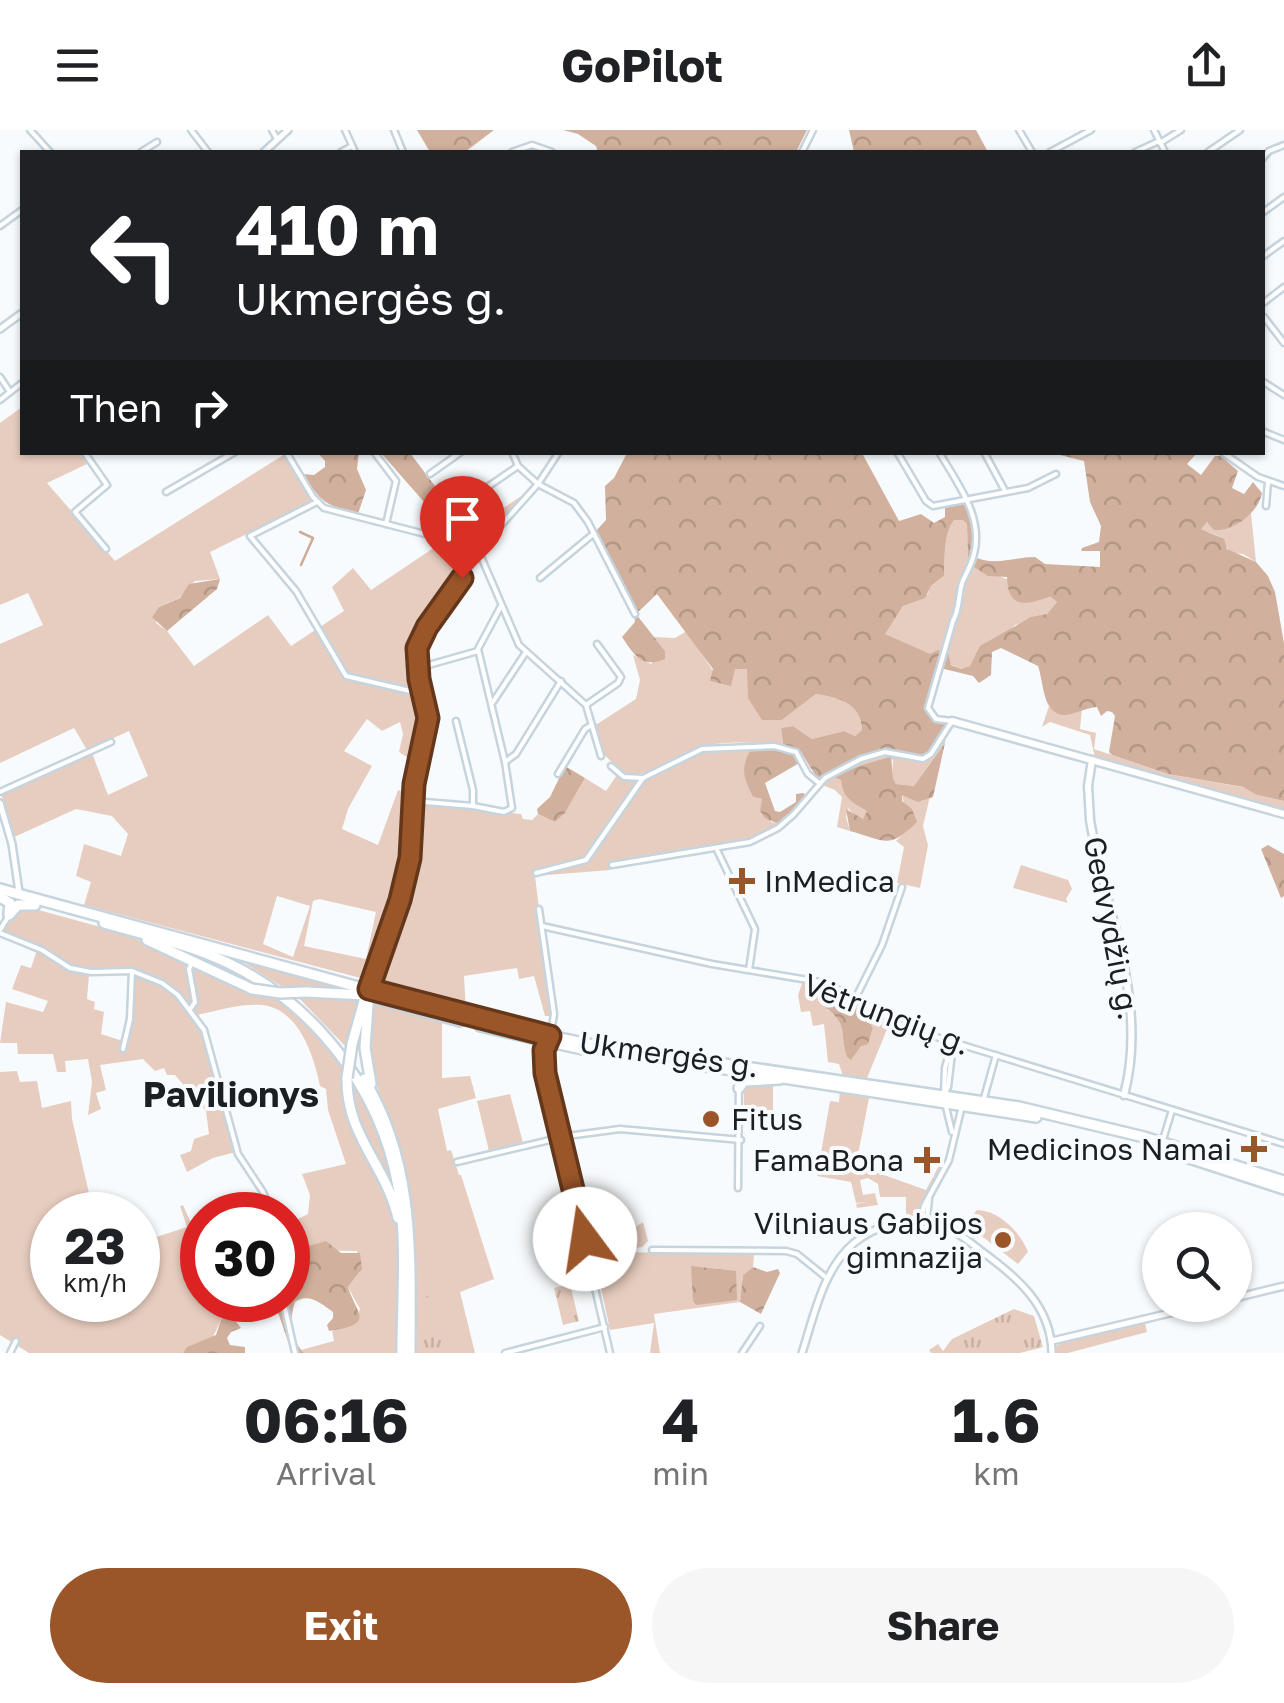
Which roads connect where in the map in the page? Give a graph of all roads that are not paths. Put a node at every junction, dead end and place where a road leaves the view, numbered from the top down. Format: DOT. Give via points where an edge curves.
graph roads {
  1 [pos="191,130"];
  2 [pos="272,130"];
  3 [pos="288,130"];
  4 [pos="345,130"];
  5 [pos="1091,130"];
  6 [pos="1154,130"];
  7 [pos="1181,130"];
  8 [pos="1240,130"];
  9 [pos="32,131"];
  10 [pos="277,139"];
  11 [pos="156,142"];
  12 [pos="1160,142"];
  13 [pos="352,146"];
  14 [pos="48,150"];
  15 [pos="144,150"];
  16 [pos="206,150"];
  17 [pos="266,150"];
  18 [pos="345,150"];
  19 [pos="354,150"];
  20 [pos="518,150"];
  21 [pos="546,150"];
  22 [pos="1054,150"];
  23 [pos="1140,150"];
  24 [pos="1164,150"];
  25 [pos="1211,150"];
  26 [pos="1265,318"];
  27 [pos="1284,344"];
  28 [pos="0,377"];
  29 [pos="20,384"];
  30 [pos="10,392"];
  31 [pos="0,400"];
  32 [pos="86,455"];
  33 [pos="230,455"];
  34 [pos="288,455"];
  35 [pos="376,455"];
  36 [pos="456,455"];
  37 [pos="513,455"];
  38 [pos="557,455"];
  39 [pos="899,455"];
  40 [pos="941,455"];
  41 [pos="986,455"];
  42 [pos="1227,455"];
  43 [pos="518,466"];
  44 [pos="430,474"];
  45 [pos="1056,474"];
  46 [pos="1268,482"];
  47 [pos="538,484"];
  48 [pos="1284,486"];
  49 [pos="1005,491"];
  50 [pos="166,492"];
  51 [pos="966,500"];
  52 [pos="317,502"];
  53 [pos="461,504"];
  54 [pos="1266,506"];
  55 [pos="386,524"];
  56 [pos="592,535"];
  57 [pos="106,549"];
  58 [pos="479,552"];
  59 [pos="540,578"];
  60 [pos="500,606"];
  61 [pos="634,614"];
  62 [pos="597,644"];
  63 [pos="478,651"];
  64 [pos="526,652"];
  65 [pos="418,668"];
  66 [pos="561,681"];
  67 [pos="423,694"];
  68 [pos="492,702"];
  69 [pos="586,705"];
  70 [pos="456,720"];
  71 [pos="952,721"];
  72 [pos="592,725"];
  73 [pos="111,742"];
  74 [pos="600,756"];
  75 [pos="1092,760"];
  76 [pos="505,762"];
  77 [pos="611,766"];
  78 [pos="558,774"];
  79 [pos="643,778"];
  80 [pos="819,784"];
  81 [pos="0,792"];
  82 [pos="413,802"];
  83 [pos="0,803"];
  84 [pos="472,806"];
  85 [pos="1284,814"];
  86 [pos="717,850"];
  87 [pos="612,865"];
  88 [pos="536,873"];
  89 [pos="902,888"];
  90 [pos="0,893"];
  91 [pos="18,894"];
  92 [pos="36,904"];
  93 [pos="540,909"];
  94 [pos="9,916"];
  95 [pos="542,926"];
  96 [pos="127,930"];
  97 [pos="0,932"];
  98 [pos="175,935"];
  99 [pos="192,963"];
  100 [pos="749,970"];
  101 [pos="132,971"];
  102 [pos="368,994"];
  103 [pos="855,1000"];
  104 [pos="191,1008"];
  105 [pos="548,1039"];
  106 [pos="952,1042"];
  107 [pos="123,1050"];
  108 [pos="996,1054"];
  109 [pos="739,1067"];
  110 [pos="788,1078"];
  111 [pos="739,1088"];
  112 [pos="1124,1095"];
  113 [pos="944,1097"];
  114 [pos="377,1101"];
  115 [pos="979,1103"];
  116 [pos="1172,1110"];
  117 [pos="561,1137"];
  118 [pos="954,1137"];
  119 [pos="1132,1137"];
  120 [pos="740,1140"];
  121 [pos="1162,1143"];
  122 [pos="1284,1144"];
  123 [pos="457,1162"];
  124 [pos="1284,1181"];
  125 [pos="738,1188"];
  126 [pos="1284,1189"];
  127 [pos="263,1192"];
  128 [pos="924,1221"];
  129 [pos="402,1240"];
  130 [pos="652,1250"];
  131 [pos="828,1279"];
  132 [pos="1284,1286"];
  133 [pos="1252,1294"];
  134 [pos="1142,1320"];
  135 [pos="288,1322"];
  136 [pos="760,1326"];
  137 [pos="605,1327"];
  138 [pos="16,1341"];
  139 [pos="1052,1341"];
  140 [pos="10,1353"];
  141 [pos="294,1353"];
  142 [pos="402,1353"];
  143 [pos="410,1353"];
  144 [pos="504,1353"];
  145 [pos="610,1353"];
  146 [pos="742,1353"];
  147 [pos="802,1353"];
  148 [pos="1052,1353"];
  1 -- 16 [label="street"];
  2 -- 10 [label="street"];
  3 -- 10 [label="street"];
  4 -- 13 [label="street"];
  5 -- 22 [label="street"];
  6 -- 12 [label="street"];
  7 -- 12 [label="street"];
  8 -- 25 [label="street"];
  9 -- 14 [label="street"];
  10 -- 17 [label="street"];
  11 -- 15 [label="street"];
  12 -- 23 [label="street"];
  12 -- 24 [label="street"];
  13 -- 18 [label="street"];
  13 -- 19 [label="street"];
  20 -- 21 [label="street"];
  26 -- 27 [label="street"];
  28 -- 30 [label="street"];
  29 -- 30 [label="street"];
  30 -- 31 [label="street"];
  32 -- 57 [label="street" via="106,482 75,512"];
  33 -- 50 [label="street"];
  34 -- 52 [label="street"];
  35 -- 55 [label="street" via="396,480"];
  36 -- 44 [label="street"];
  37 -- 43 [label="street"];
  38 -- 47 [label="street"];
  39 -- 51 [label="street" via="933,506"];
  40 -- 51 [label="street"];
  41 -- 49 [label="street"];
  42 -- 46 [label="street"];
  43 -- 47 [label="street"];
  43 -- 53 [label="street"];
  45 -- 49 [label="street"];
  46 -- 48 [label="street"];
  46 -- 54 [label="street"];
  47 -- 56 [label="street" via="572,501"];
  47 -- 58 [label="street"];
  49 -- 51 [label="street"];
  51 -- 71 [label="street" via="976,544 928,706 936,719"];
  52 -- 55 [label="street"];
  52 -- 67 [label="street" via="250,536 296,591 341,672"];
  55 -- 58 [label="street"];
  56 -- 59 [label="street"];
  56 -- 61 [label="street"];
  58 -- 60 [label="street"];
  58 -- 65 [label="street" via="422,637"];
  60 -- 63 [label="street"];
  60 -- 64 [label="street"];
  62 -- 69 [label="street" via="621,678"];
  63 -- 65 [label="street"];
  63 -- 68 [label="street"];
  64 -- 66 [label="street"];
  64 -- 68 [label="street"];
  65 -- 67 [label="street"];
  66 -- 69 [label="street"];
  66 -- 76 [label="street"];
  67 -- 82 [label="street" via="426,728"];
  68 -- 76 [label="street"];
  69 -- 72 [label="street"];
  70 -- 84 [label="street"];
  71 -- 75 [label="main road"];
  71 -- 80 [label="street" via="925,759 876,753"];
  72 -- 74 [label="street"];
  72 -- 78 [label="street"];
  73 -- 81 [label="street"];
  75 -- 85 [label="main road"];
  75 -- 112 [label="main road, Gedvydžių g." via="1090,820 1133,1022"];
  76 -- 84 [label="street" via="512,808"];
  77 -- 79 [label="street" via="628,778"];
  79 -- 80 [label="street" via="702,750 774,746 796,752"];
  79 -- 88 [label="street" via="586,860"];
  80 -- 86 [label="street" via="778,828"];
  82 -- 84 [label="street"];
  82 -- 102 [label="street" via="404,888"];
  83 -- 91 [label="street"];
  86 -- 87 [label="street"];
  86 -- 100 [label="street" via="755,928"];
  89 -- 103 [label="street"];
  90 -- 91 [label="highway, Ukmergės g."];
  90 -- 92 [label="highway"];
  90 -- 94 [label="highway" via="10,903"];
  91 -- 98 [label="highway, Ukmergės g."];
  92 -- 94 [label="highway" via="18,905"];
  92 -- 96 [label="highway"];
  93 -- 95 [label="street"];
  94 -- 97 [label="street"];
  95 -- 100 [label="street, Vėtrungių g."];
  95 -- 105 [label="street" via="554,1014"];
  96 -- 99 [label="highway"];
  96 -- 129 [label="highway" via="244,971 322,1033 356,1077 386,1138"];
  97 -- 101 [label="street" via="70,968"];
  98 -- 102 [label="highway, Ukmergės g."];
  98 -- 114 [label="highway" via="253,970 294,998 335,1038"];
  99 -- 102 [label="highway, bridge" via="252,990"];
  99 -- 104 [label="street"];
  100 -- 103 [label="street, Vėtrungių g." via="826,983"];
  101 -- 104 [label="street" via="162,983"];
  101 -- 107 [label="street"];
  102 -- 105 [label="highway, Ukmergės g."];
  102 -- 114 [label="highway" via="365,1057"];
  102 -- 129 [label="highway, bridge" via="347,1078 354,1125 389,1189"];
  103 -- 106 [label="street, Vėtrungių g." via="901,1026"];
  104 -- 127 [label="street" via="204,1030 238,1154"];
  105 -- 109 [label="highway, Ukmergės g."];
  105 -- 117 [label="street" via="544,1065"];
  106 -- 108 [label="street, Vėtrungių g."];
  106 -- 113 [label="street"];
  108 -- 112 [label="street, Vėtrungių g."];
  108 -- 115 [label="street"];
  109 -- 110 [label="highway, Ukmergės g."];
  109 -- 111 [label="street"];
  109 -- 113 [label="highway, Ukmergės g."];
  110 -- 111 [label="highway" via="744,1081"];
  110 -- 113 [label="highway, Ukmergės g."];
  111 -- 120 [label="street"];
  112 -- 116 [label="street, Vėtrungių g."];
  113 -- 115 [label="highway, Ukmergės g."];
  113 -- 118 [label="street"];
  114 -- 143 [label="highway" via="407,1199"];
  115 -- 118 [label="street" via="960,1110"];
  115 -- 119 [label="highway, Ukmergės g."];
  116 -- 121 [label="street"];
  116 -- 122 [label="street, Vėtrungių g."];
  117 -- 120 [label="street" via="628,1129"];
  117 -- 123 [label="street"];
  117 -- 137 [label="street"];
  118 -- 128 [label="street"];
  119 -- 121 [label="highway, Ukmergės g."];
  119 -- 126 [label="highway, Ukmergės g."];
  120 -- 125 [label="street"];
  121 -- 124 [label="highway, Ukmergės g."];
  128 -- 131 [label="street" via="892,1224 861,1238"];
  128 -- 139 [label="street" via="964,1237 1020,1280 1040,1307"];
  129 -- 142 [label="highway"];
  130 -- 131 [label="street" via="786,1250"];
  131 -- 147 [label="street"];
  132 -- 133 [label="street"];
  134 -- 139 [label="street"];
  135 -- 141 [label="street"];
  136 -- 146 [label="street"];
  137 -- 144 [label="street"];
  137 -- 145 [label="street"];
  138 -- 140 [label="street"];
  139 -- 148 [label="street"];
}
